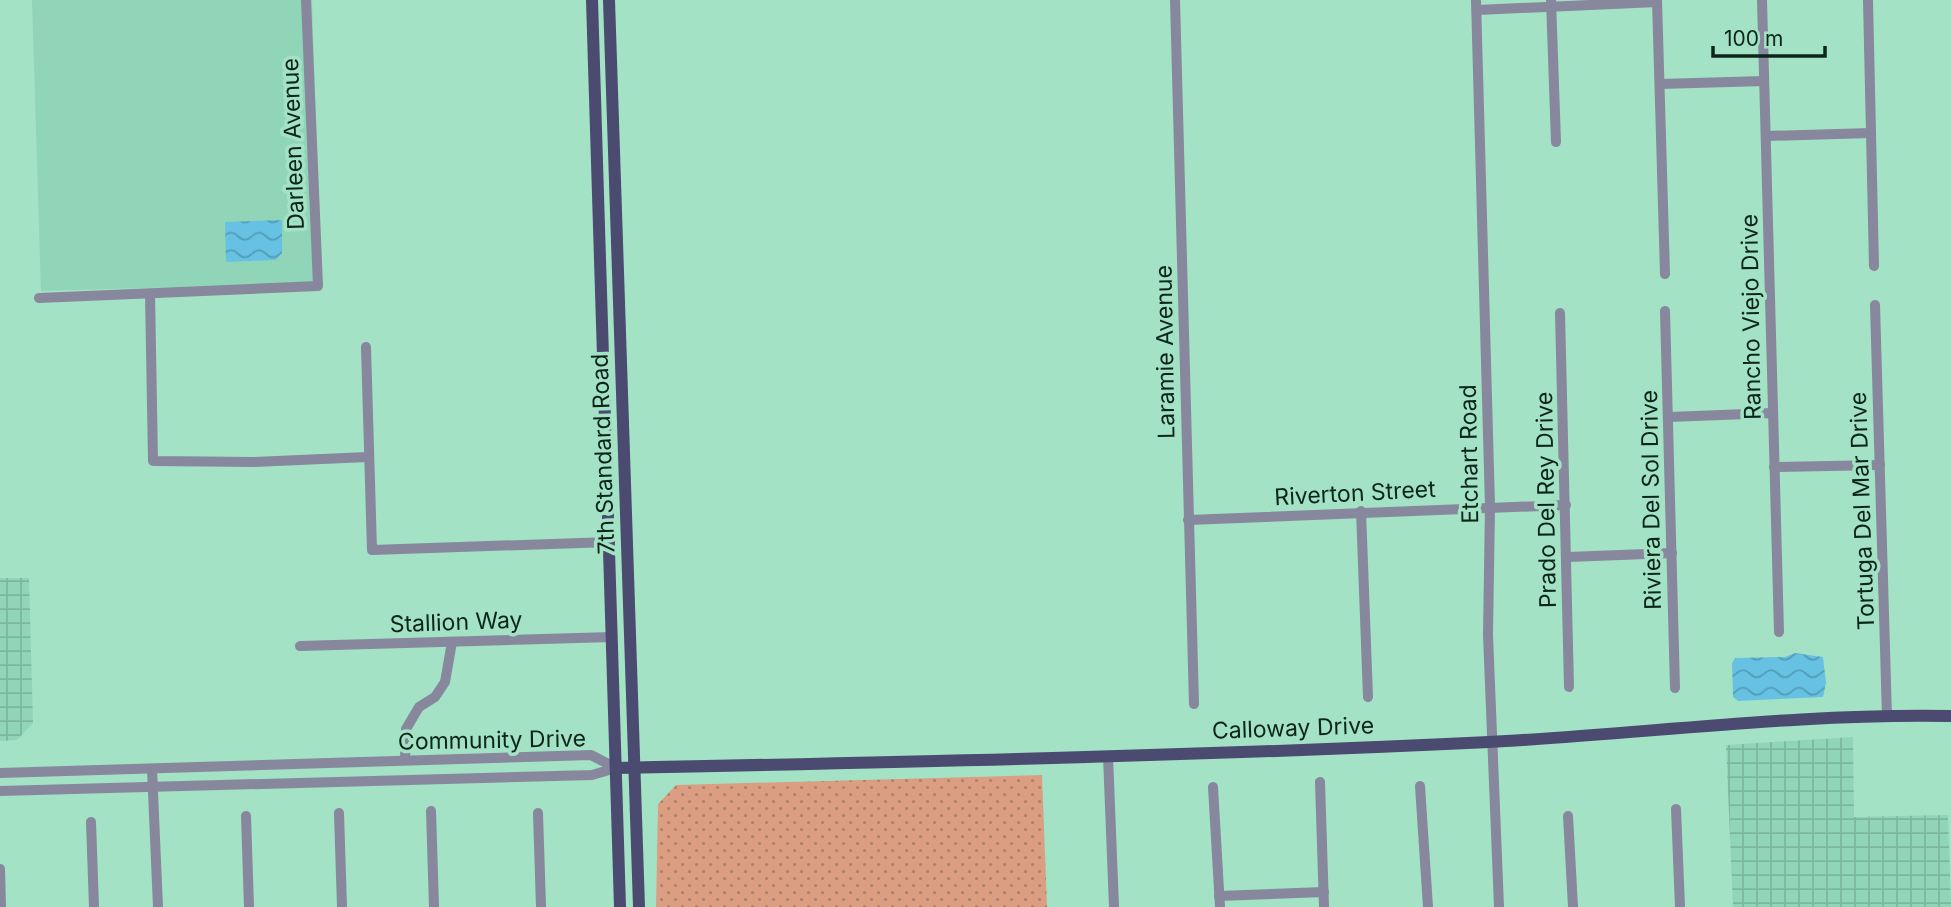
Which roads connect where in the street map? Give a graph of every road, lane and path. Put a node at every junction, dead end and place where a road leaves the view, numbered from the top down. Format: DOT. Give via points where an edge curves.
graph roads {
  1 [pos="306,0"];
  2 [pos="592,0"];
  3 [pos="609,0"];
  4 [pos="1175,0"];
  5 [pos="1762,0"];
  6 [pos="1868,0"];
  7 [pos="1657,1"];
  8 [pos="1551,4"];
  9 [pos="1476,5"];
  10 [pos="1764,81"];
  11 [pos="1660,84"];
  12 [pos="1871,133"];
  13 [pos="1766,136"];
  14 [pos="1556,142"];
  15 [pos="1874,266"];
  16 [pos="1665,274"];
  17 [pos="150,294"];
  18 [pos="39,298"];
  19 [pos="1875,305"];
  20 [pos="1665,311"];
  21 [pos="1560,313"];
  22 [pos="366,346"];
  23 [pos="1773,413"];
  24 [pos="1669,417"];
  25 [pos="368,457"];
  26 [pos="1880,465"];
  27 [pos="1774,467"];
  28 [pos="1566,505"];
  29 [pos="1490,506"];
  30 [pos="1361,511"];
  31 [pos="1188,520"];
  32 [pos="610,542"];
  33 [pos="1672,553"];
  34 [pos="1567,557"];
  35 [pos="1779,632"];
  36 [pos="612,637"];
  37 [pos="452,642"];
  38 [pos="300,646"];
  39 [pos="1569,687"];
  40 [pos="1675,688"];
  41 [pos="1368,697"];
  42 [pos="1194,704"];
  43 [pos="1951,716"];
  44 [pos="1887,717"];
  45 [pos="1492,742"];
  46 [pos="1108,756"];
  47 [pos="405,760"];
  48 [pos="636,767"];
  49 [pos="616,768"];
  50 [pos="152,769"];
  51 [pos="0,773"];
  52 [pos="1320,782"];
  53 [pos="1420,786"];
  54 [pos="1213,787"];
  55 [pos="153,788"];
  56 [pos="0,791"];
  57 [pos="1676,809"];
  58 [pos="431,811"];
  59 [pos="538,813"];
  60 [pos="339,814"];
  61 [pos="246,816"];
  62 [pos="1568,816"];
  63 [pos="91,822"];
  64 [pos="0,869"];
  65 [pos="1324,892"];
  66 [pos="1219,901"];
  67 [pos="1,907"];
  68 [pos="94,907"];
  69 [pos="158,907"];
  70 [pos="249,907"];
  71 [pos="342,907"];
  72 [pos="434,907"];
  73 [pos="541,907"];
  74 [pos="620,907"];
  75 [pos="639,907"];
  76 [pos="1114,907"];
  77 [pos="1324,907"];
  78 [pos="1428,907"];
  79 [pos="1499,907"];
  80 [pos="1573,907"];
  81 [pos="1680,907"];
  1 -- 17 [label="street, Darleen Avenue" via="318,286"];
  2 -- 32 [label="main road, 7th Standard Road"];
  3 -- 48 [label="main road, 7th Standard Road"];
  4 -- 31 [label="street, Laramie Avenue"];
  5 -- 10 [label="street, Rancho Viejo Drive"];
  6 -- 12 [label="street"];
  7 -- 8 [label="street"];
  7 -- 11 [label="street"];
  8 -- 9 [label="street"];
  8 -- 14 [label="street"];
  9 -- 29 [label="street, Etchart Road"];
  10 -- 11 [label="street"];
  10 -- 13 [label="street, Rancho Viejo Drive"];
  11 -- 16 [label="street"];
  12 -- 13 [label="street"];
  12 -- 15 [label="street"];
  13 -- 23 [label="street, Rancho Viejo Drive"];
  17 -- 18 [label="street"];
  17 -- 25 [label="street" via="153,461"];
  19 -- 26 [label="street, Tortuga Del Mar Drive"];
  20 -- 24 [label="street, Riviera Del Sol Drive"];
  21 -- 28 [label="street, Prado Del Rey Drive"];
  22 -- 25 [label="street"];
  23 -- 24 [label="street"];
  23 -- 27 [label="street, Rancho Viejo Drive"];
  24 -- 33 [label="street, Riviera Del Sol Drive"];
  25 -- 32 [label="street" via="372,550"];
  26 -- 27 [label="street"];
  26 -- 44 [label="street, Tortuga Del Mar Drive"];
  27 -- 35 [label="street, Rancho Viejo Drive"];
  28 -- 29 [label="street, Riverton Street"];
  28 -- 34 [label="street, Prado Del Rey Drive"];
  29 -- 30 [label="street, Riverton Street"];
  29 -- 45 [label="street, Etchart Road"];
  30 -- 31 [label="street, Riverton Street"];
  30 -- 41 [label="street"];
  31 -- 42 [label="street, Laramie Avenue"];
  32 -- 36 [label="main road, 7th Standard Road"];
  33 -- 34 [label="street"];
  33 -- 40 [label="street, Riviera Del Sol Drive"];
  34 -- 39 [label="street, Prado Del Rey Drive"];
  36 -- 37 [label="street, Stallion Way"];
  36 -- 49 [label="main road, 7th Standard Road"];
  37 -- 38 [label="street, Stallion Way"];
  37 -- 47 [label="street" via="445,682 419,707 406,729"];
  43 -- 44 [label="main road, Calloway Drive"];
  44 -- 45 [label="main road, Calloway Drive"];
  45 -- 46 [label="main road, Calloway Drive"];
  45 -- 79 [label="street, Etchart Road"];
  46 -- 48 [label="main road, Calloway Drive"];
  46 -- 76 [label="street"];
  47 -- 49 [label="street, Community Drive" via="591,755"];
  47 -- 50 [label="street, Community Drive"];
  48 -- 49 [label="main road, Calloway Drive"];
  48 -- 75 [label="main road, 7th Standard Road"];
  49 -- 55 [label="street, Community Drive" via="592,775"];
  49 -- 74 [label="main road, 7th Standard Road"];
  50 -- 51 [label="street, Community Drive"];
  50 -- 55 [label="street"];
  52 -- 65 [label="street"];
  53 -- 78 [label="street"];
  54 -- 66 [label="street"];
  55 -- 56 [label="street, Community Drive"];
  55 -- 69 [label="street"];
  57 -- 81 [label="street"];
  58 -- 72 [label="street"];
  59 -- 73 [label="street"];
  60 -- 71 [label="street"];
  61 -- 70 [label="street"];
  62 -- 80 [label="street"];
  63 -- 68 [label="street"];
  64 -- 67 [label="street"];
  65 -- 66 [label="street"];
  65 -- 77 [label="street"];
}
